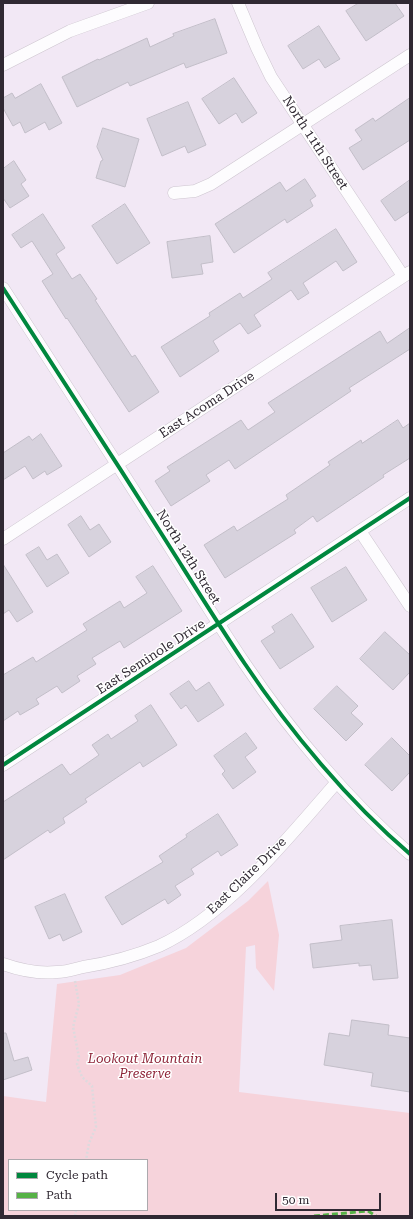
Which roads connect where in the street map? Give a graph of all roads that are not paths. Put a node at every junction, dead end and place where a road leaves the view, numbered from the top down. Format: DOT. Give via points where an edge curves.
graph roads {
  1 [pos="148,3"];
  2 [pos="238,3"];
  3 [pos="410,55"];
  4 [pos="3,65"];
  5 [pos="303,124"];
  6 [pos="174,193"];
  7 [pos="407,274"];
  8 [pos="3,288"];
  9 [pos="118,464"];
  10 [pos="410,498"];
  11 [pos="360,531"];
  12 [pos="3,539"];
  13 [pos="410,606"];
  14 [pos="219,624"];
  15 [pos="3,765"];
  16 [pos="337,782"];
  17 [pos="410,854"];
  18 [pos="3,964"];
  1 -- 4 [label="street" via="70,31"];
  2 -- 5 [label="street, North 11th Street" via="271,77"];
  3 -- 5 [label="street"];
  5 -- 6 [label="street" via="211,184 195,191"];
  5 -- 7 [label="street, North 11th Street"];
  7 -- 9 [label="street, East Acoma Drive"];
  8 -- 9 [label="street, North 12th Street"];
  9 -- 12 [label="street, East Acoma Drive"];
  9 -- 14 [label="street, North 12th Street"];
  10 -- 11 [label="street, East Seminole Drive"];
  11 -- 13 [label="street"];
  11 -- 14 [label="street, East Seminole Drive"];
  14 -- 15 [label="street, East Seminole Drive"];
  14 -- 16 [label="street, North 12th Street" via="273,704"];
  16 -- 17 [label="street, North 12th Street"];
  16 -- 18 [label="street, East Claire Drive" via="267,861 224,903 193,927 161,945 95,966 57,972 35,972"];
}
